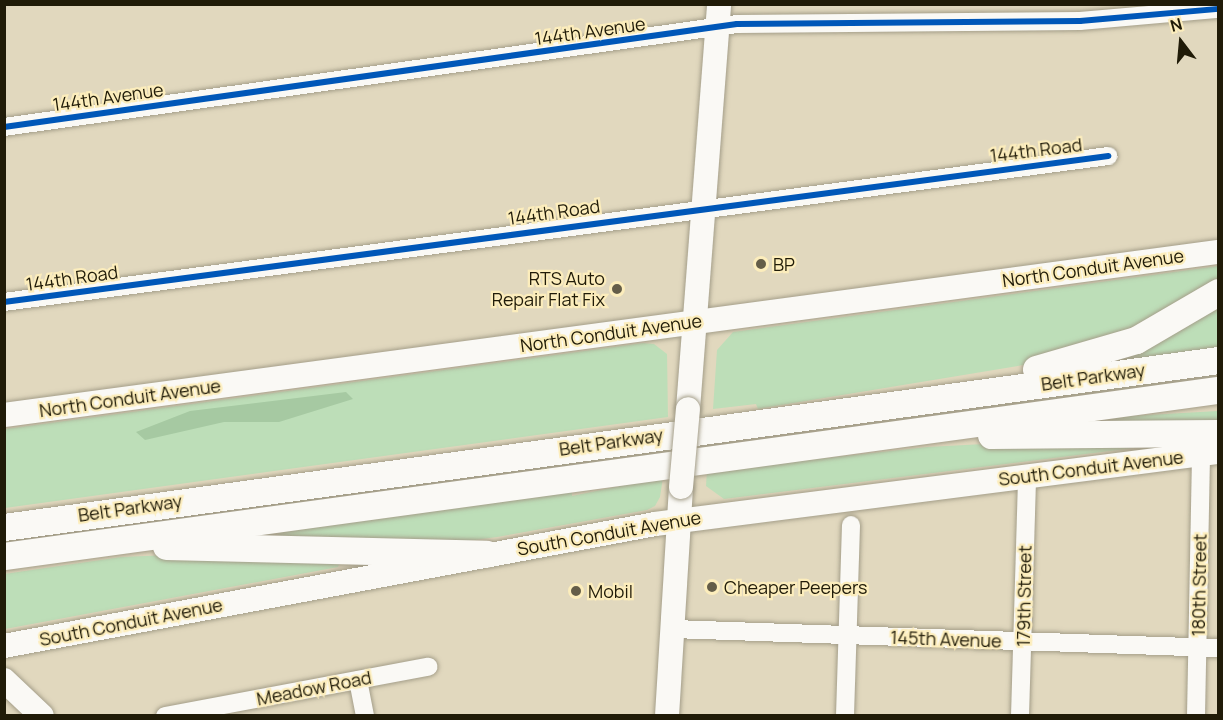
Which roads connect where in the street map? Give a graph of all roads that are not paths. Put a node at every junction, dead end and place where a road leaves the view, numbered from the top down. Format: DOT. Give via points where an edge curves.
graph roads {
  1 [pos="1218,9"];
  2 [pos="1081,13"];
  3 [pos="717,16"];
  4 [pos="6,123"];
  5 [pos="1108,156"];
  6 [pos="703,207"];
  7 [pos="1218,252"];
  8 [pos="1218,292"];
  9 [pos="4,303"];
  10 [pos="695,322"];
  11 [pos="1218,360"];
  12 [pos="1218,390"];
  13 [pos="848,410"];
  14 [pos="4,415"];
  15 [pos="1218,433"];
  16 [pos="885,435"];
  17 [pos="1210,453"];
  18 [pos="1027,477"];
  19 [pos="679,520"];
  20 [pos="851,525"];
  21 [pos="4,527"];
  22 [pos="57,547"];
  23 [pos="486,554"];
  24 [pos="4,556"];
  25 [pos="673,630"];
  26 [pos="847,636"];
  27 [pos="1023,641"];
  28 [pos="4,645"];
  29 [pos="1198,648"];
  30 [pos="1218,648"];
  31 [pos="428,667"];
  32 [pos="4,680"];
  33 [pos="358,680"];
  34 [pos="42,716"];
  35 [pos="165,716"];
  36 [pos="365,716"];
  37 [pos="667,716"];
  38 [pos="845,716"];
  39 [pos="1020,716"];
  40 [pos="1196,716"];
  1 -- 2 [label="street, 144th Avenue"];
  2 -- 3 [label="street, 144th Avenue" via="737,24"];
  3 -- 4 [label="street, 144th Avenue"];
  3 -- 6 [label="main road"];
  5 -- 6 [label="street, 144th Road"];
  6 -- 9 [label="street, 144th Road"];
  6 -- 10 [label="main road"];
  7 -- 10 [label="main road, North Conduit Avenue"];
  8 -- 13 [label="highway" via="1152,333 1101,353"];
  10 -- 14 [label="main road, North Conduit Avenue"];
  10 -- 19 [label="main road, bridge"];
  11 -- 13 [label="highway, Belt Parkway"];
  12 -- 16 [label="highway, Belt Parkway"];
  13 -- 21 [label="highway, Belt Parkway"];
  15 -- 16 [label="highway"];
  16 -- 22 [label="highway, Belt Parkway"];
  17 -- 18 [label="main road, South Conduit Avenue"];
  17 -- 29 [label="street, 180th Street"];
  18 -- 19 [label="main road, South Conduit Avenue"];
  18 -- 27 [label="street, 179th Street"];
  19 -- 23 [label="main road, South Conduit Avenue"];
  19 -- 25 [label="main road"];
  20 -- 26 [label="street"];
  22 -- 23 [label="highway" via="214,546"];
  22 -- 24 [label="highway, Belt Parkway"];
  23 -- 28 [label="main road, South Conduit Avenue"];
  25 -- 26 [label="street, 145th Avenue"];
  25 -- 37 [label="main road"];
  26 -- 27 [label="street, 145th Avenue"];
  26 -- 38 [label="street"];
  27 -- 29 [label="street, 145th Avenue"];
  27 -- 39 [label="street, 179th Street"];
  29 -- 30 [label="street, 145th Avenue"];
  29 -- 40 [label="street, 180th Street"];
  31 -- 33 [label="street, Meadow Road"];
  32 -- 34 [label="main road"];
  33 -- 35 [label="street, Meadow Road"];
  33 -- 36 [label="street"];
}
